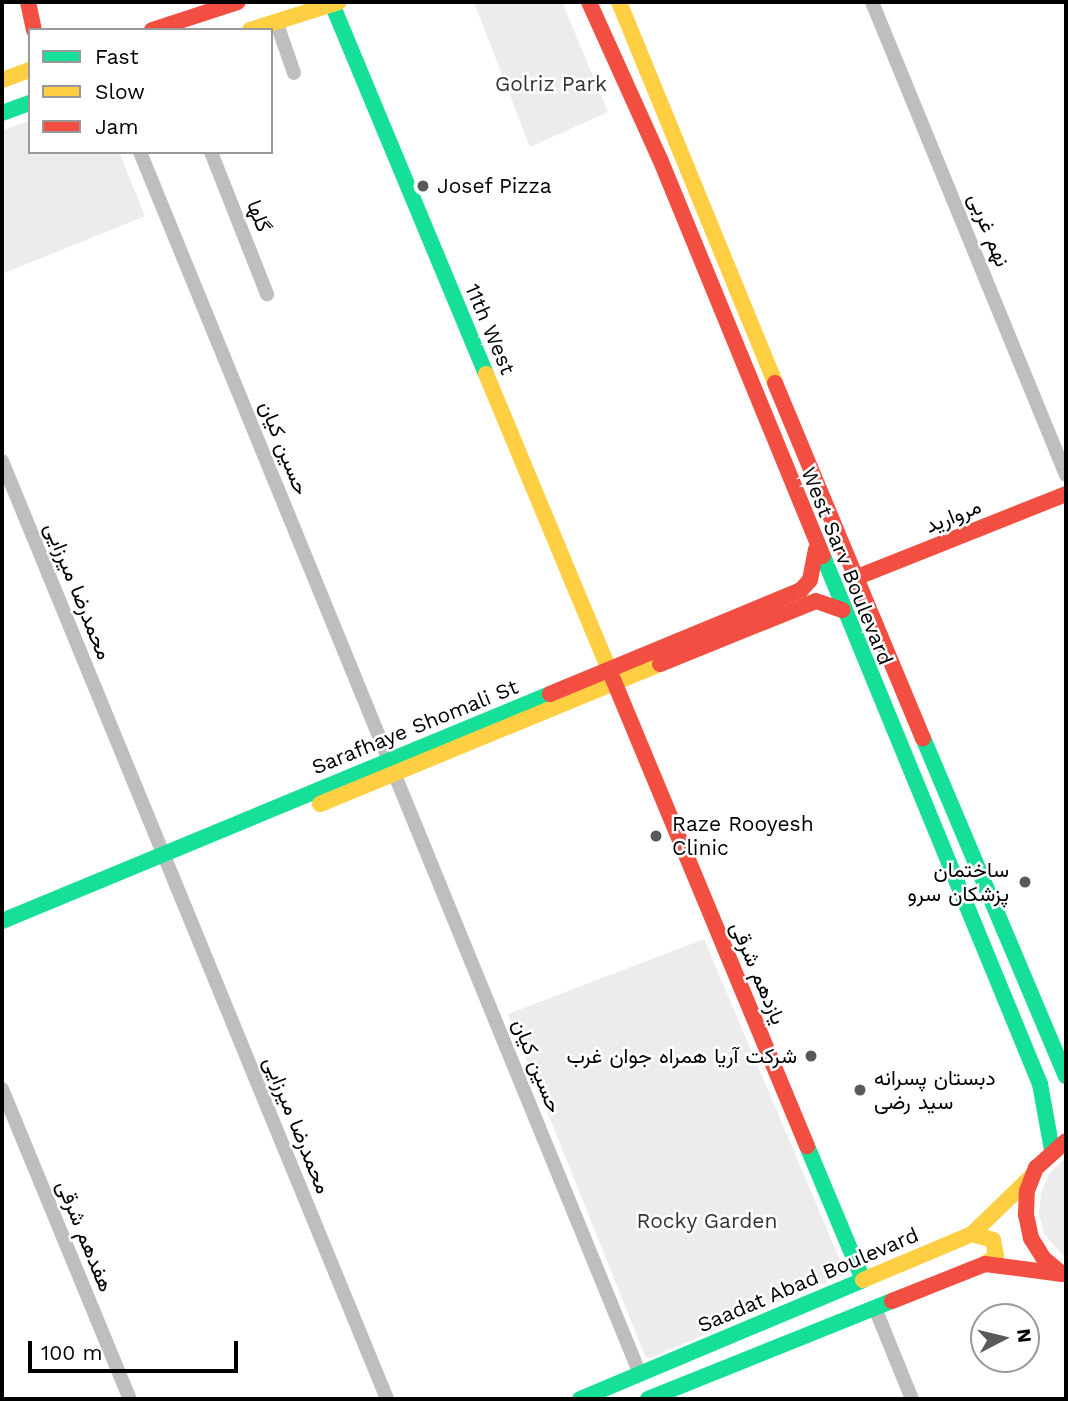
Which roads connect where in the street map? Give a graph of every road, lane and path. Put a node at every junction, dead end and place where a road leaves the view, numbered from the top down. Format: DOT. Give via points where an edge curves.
graph roads {
  1 [pos="28,2"];
  2 [pos="238,2"];
  3 [pos="589,2"];
  4 [pos="620,2"];
  5 [pos="872,2"];
  6 [pos="335,3"];
  7 [pos="276,22"];
  8 [pos="34,28"];
  9 [pos="158,28"];
  10 [pos="256,28"];
  11 [pos="643,61"];
  12 [pos="621,70"];
  13 [pos="25,72"];
  14 [pos="294,74"];
  15 [pos="2,80"];
  16 [pos="28,104"];
  17 [pos="2,113"];
  18 [pos="141,154"];
  19 [pos="212,154"];
  20 [pos="267,294"];
  21 [pos="2,461"];
  22 [pos="1066,475"];
  23 [pos="1066,494"];
  24 [pos="816,547"];
  25 [pos="855,578"];
  26 [pos="842,610"];
  27 [pos="612,676"];
  28 [pos="392,767"];
  29 [pos="165,860"];
  30 [pos="2,921"];
  31 [pos="2,934"];
  32 [pos="1066,1076"];
  33 [pos="2,1088"];
  34 [pos="1066,1141"];
  35 [pos="1052,1150"];
  36 [pos="1034,1174"];
  37 [pos="972,1234"];
  38 [pos="985,1264"];
  39 [pos="1064,1275"];
  40 [pos="863,1280"];
  41 [pos="875,1308"];
  42 [pos="640,1374"];
  43 [pos="130,1399"];
  44 [pos="387,1399"];
  45 [pos="580,1399"];
  46 [pos="649,1399"];
  47 [pos="912,1399"];
  1 -- 8 [label="main road"];
  2 -- 9 [label="main road"];
  3 -- 12 [label="main road, West Sarv Boulevard"];
  4 -- 11 [label="main road, West Sarv Boulevard"];
  5 -- 22 [label="street, نهم غربی"];
  6 -- 7 [label="main road"];
  6 -- 27 [label="main road, 11th West"];
  7 -- 10 [label="main road"];
  7 -- 14 [label="street"];
  11 -- 12 [label="main road" via="642,86 637,87"];
  11 -- 25 [label="main road, West Sarv Boulevard"];
  12 -- 24 [label="main road, West Sarv Boulevard"];
  13 -- 15 [label="main road"];
  16 -- 17 [label="main road"];
  18 -- 28 [label="street, حسین کیان"];
  19 -- 20 [label="street, گلها"];
  21 -- 29 [label="street, محمدرضا میرزایی"];
  23 -- 25 [label="main road, مروارید"];
  24 -- 26 [label="main road, West Sarv Boulevard"];
  24 -- 27 [label="main road, Sarafhaye Shomali St" via="810,580 801,590"];
  25 -- 32 [label="main road, West Sarv Boulevard"];
  26 -- 27 [label="main road, Sarafhaye Shomali St" via="816,601"];
  26 -- 35 [label="main road, West Sarv Boulevard" via="1040,1084"];
  27 -- 28 [label="main road, Sarafhaye Shomali St"];
  27 -- 40 [label="main road, یازدهم شرقی"];
  28 -- 29 [label="main road, Sarafhaye Shomali St"];
  28 -- 42 [label="street, حسین کیان"];
  29 -- 30 [label="main road, Sarafhaye Shomali St"];
  29 -- 31 [label="main road, Sarafhaye Shomali St"];
  29 -- 44 [label="street, محمدرضا میرزایی"];
  33 -- 43 [label="street, هفدهم شرقی"];
  34 -- 35 [label="main road"];
  35 -- 36 [label="main road, Saadat Abad Boulevard"];
  36 -- 37 [label="main road, Saadat Abad Boulevard"];
  36 -- 39 [label="main road" via="1026,1215 1031,1238 1044,1259"];
  37 -- 38 [label="main road" via="993,1240 996,1256"];
  37 -- 40 [label="main road, Saadat Abad Boulevard"];
  38 -- 39 [label="main road"];
  38 -- 41 [label="main road"];
  40 -- 42 [label="main road, Saadat Abad Boulevard"];
  41 -- 46 [label="main road"];
  41 -- 47 [label="street"];
  42 -- 45 [label="main road, Saadat Abad Boulevard"];
}
